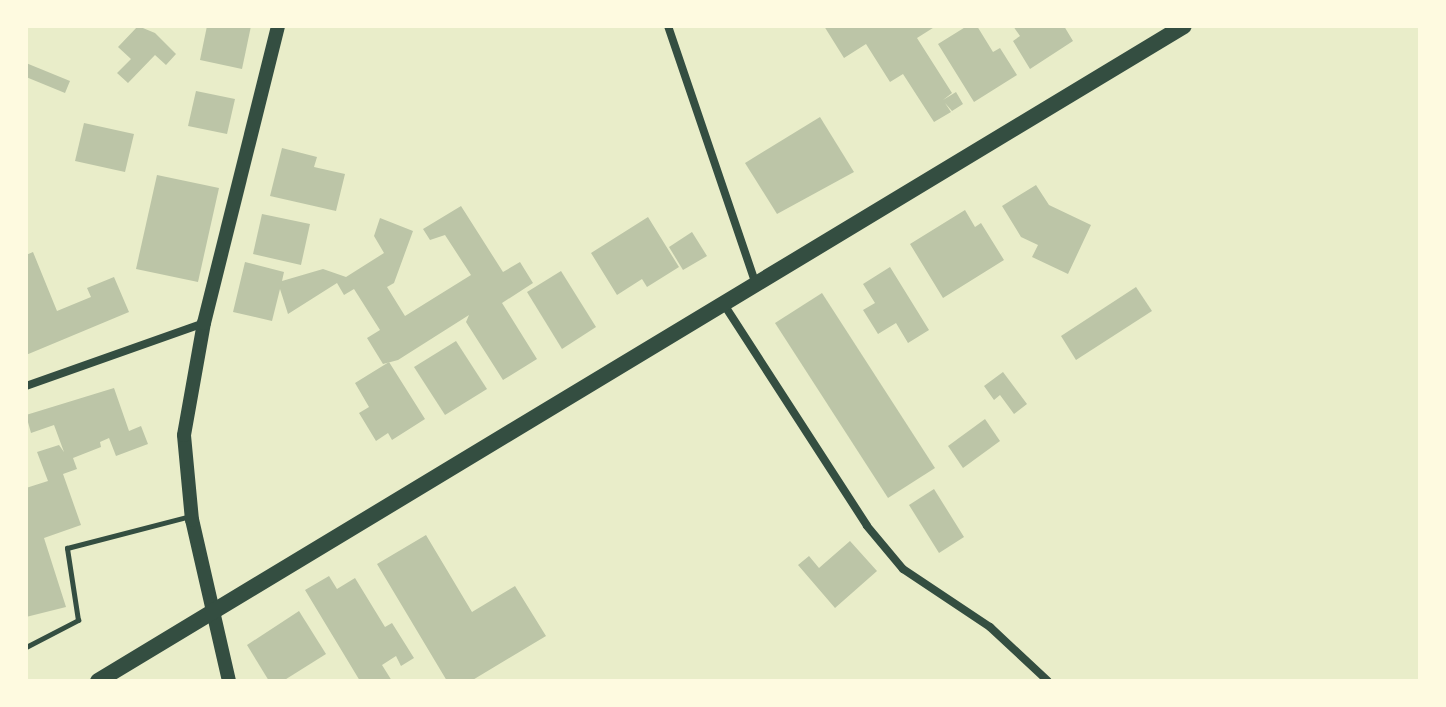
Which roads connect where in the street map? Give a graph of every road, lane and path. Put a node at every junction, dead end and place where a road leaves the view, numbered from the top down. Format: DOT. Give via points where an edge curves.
graph roads {
  1 [pos="278,26"];
  2 [pos="668,26"];
  3 [pos="1184,26"];
  4 [pos="756,284"];
  5 [pos="723,303"];
  6 [pos="204,323"];
  7 [pos="26,386"];
  8 [pos="192,516"];
  9 [pos="210,614"];
  10 [pos="26,647"];
  11 [pos="98,681"];
  12 [pos="229,681"];
  13 [pos="1048,681"];
  1 -- 6 [label="street"];
  2 -- 4 [label="street"];
  3 -- 4 [label="main road"];
  4 -- 5 [label="main road"];
  5 -- 9 [label="main road"];
  5 -- 13 [label="street" via="867,526 903,569 990,627"];
  6 -- 7 [label="street"];
  6 -- 8 [label="street" via="184,435"];
  8 -- 9 [label="street"];
  8 -- 10 [label="lane" via="67,548 78,620"];
  9 -- 11 [label="main road"];
  9 -- 12 [label="street"];
}
